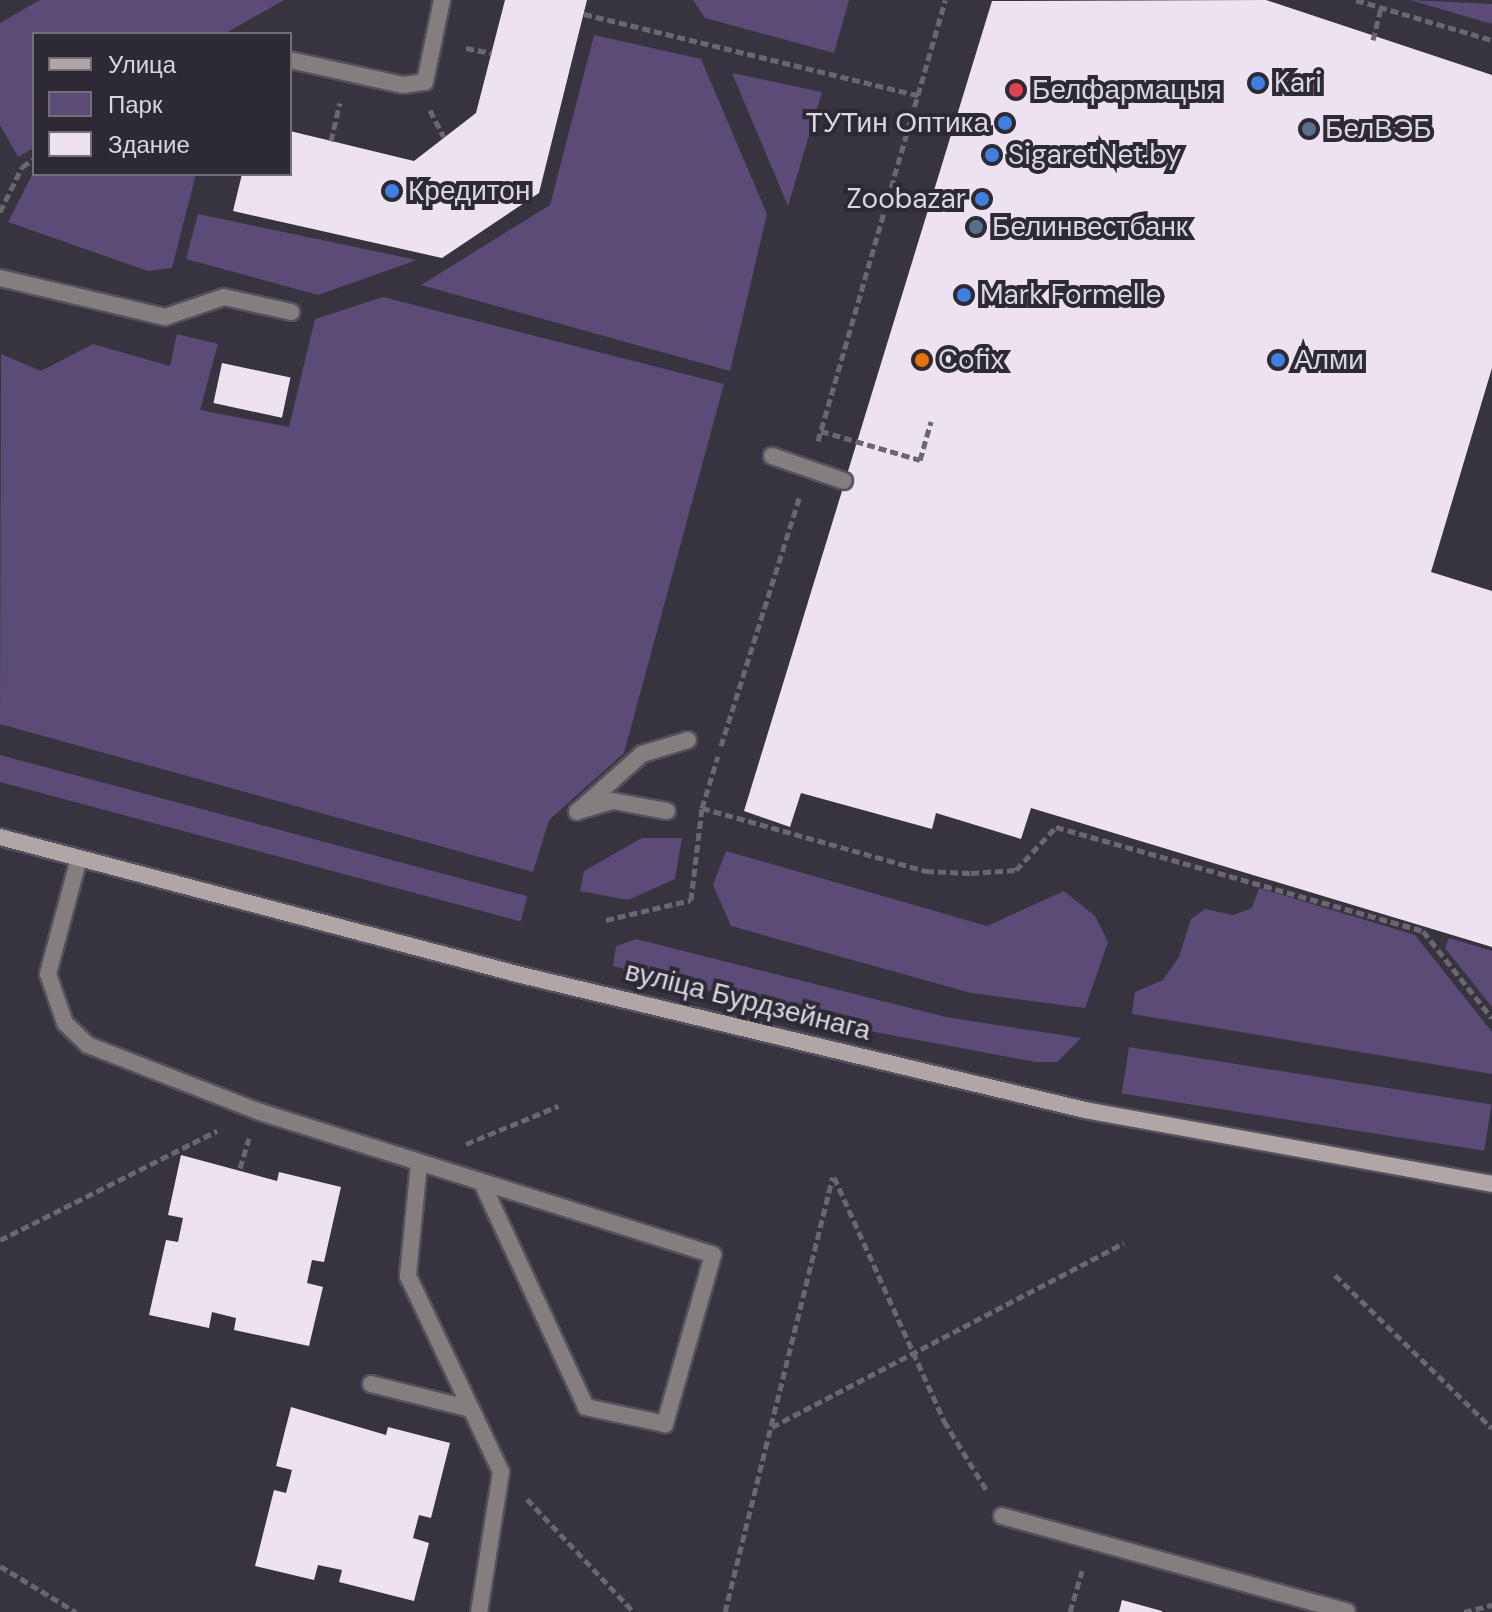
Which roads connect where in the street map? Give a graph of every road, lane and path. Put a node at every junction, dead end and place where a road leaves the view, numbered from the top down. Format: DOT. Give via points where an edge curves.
graph roads {
  1 [pos="442,0"];
  2 [pos="1356,0"];
  3 [pos="1381,7"];
  4 [pos="584,14"];
  5 [pos="1373,40"];
  6 [pos="1492,40"];
  7 [pos="466,48"];
  8 [pos="492,53"];
  9 [pos="292,60"];
  10 [pos="342,93"];
  11 [pos="920,96"];
  12 [pos="429,108"];
  13 [pos="444,137"];
  14 [pos="331,141"];
  15 [pos="32,160"];
  16 [pos="0,212"];
  17 [pos="0,278"];
  18 [pos="291,312"];
  19 [pos="931,422"];
  20 [pos="821,431"];
  21 [pos="772,456"];
  22 [pos="844,481"];
  23 [pos="688,740"];
  24 [pos="702,808"];
  25 [pos="667,811"];
  26 [pos="0,837"];
  27 [pos="79,858"];
  28 [pos="1492,1018"];
  29 [pos="558,1106"];
  30 [pos="257,1111"];
  31 [pos="419,1163"];
  32 [pos="482,1183"];
  33 [pos="1492,1184"];
  34 [pos="0,1240"];
  35 [pos="1124,1243"];
  36 [pos="1335,1275"];
  37 [pos="910,1353"];
  38 [pos="371,1384"];
  39 [pos="471,1409"];
  40 [pos="771,1428"];
  41 [pos="1492,1428"];
  42 [pos="501,1472"];
  43 [pos="1002,1516"];
  44 [pos="1090,1541"];
  45 [pos="0,1566"];
  46 [pos="1492,1605"];
  47 [pos="76,1612"];
  48 [pos="479,1612"];
  49 [pos="634,1612"];
  50 [pos="725,1612"];
  51 [pos="1070,1612"];
  52 [pos="1347,1612"];
  53 [pos="1464,1612"];
  1 -- 9 [label="lane" via="425,82 403,85"];
  2 -- 3 [label="path"];
  3 -- 5 [label="path"];
  3 -- 6 [label="path"];
  4 -- 11 [label="path"];
  7 -- 8 [label="path"];
  10 -- 14 [label="path"];
  12 -- 13 [label="path"];
  15 -- 16 [label="path" via="22,167"];
  17 -- 18 [label="lane" via="165,317 224,297"];
  19 -- 20 [label="path" via="920,460"];
  21 -- 22 [label="lane"];
  23 -- 25 [label="lane" via="642,754 577,812 613,801"];
  24 -- 28 [label="path" via="926,871 1016,870 1056,827 1423,931"];
  26 -- 27 [label="street, вуліца Бурдзейнага"];
  27 -- 30 [label="lane" via="48,974 65,1023 111,1058"];
  27 -- 33 [label="street, вуліца Бурдзейнага" via="521,975 1085,1110"];
  29 -- 31 [label="path"];
  30 -- 31 [label="lane"];
  30 -- 34 [label="path"];
  31 -- 32 [label="lane"];
  31 -- 39 [label="lane" via="408,1276"];
  32 -- 32 [label="lane" via="713,1255 665,1424 586,1407"];
  35 -- 37 [label="path"];
  36 -- 41 [label="path"];
  37 -- 40 [label="path"];
  37 -- 40 [label="path" via="833,1177"];
  37 -- 43 [label="path"];
  38 -- 39 [label="lane"];
  39 -- 42 [label="lane"];
  40 -- 50 [label="path"];
  42 -- 48 [label="lane"];
  42 -- 49 [label="path"];
  43 -- 44 [label="lane"];
  44 -- 51 [label="path"];
  44 -- 52 [label="lane"];
  45 -- 47 [label="path"];
  46 -- 53 [label="path"];
}
